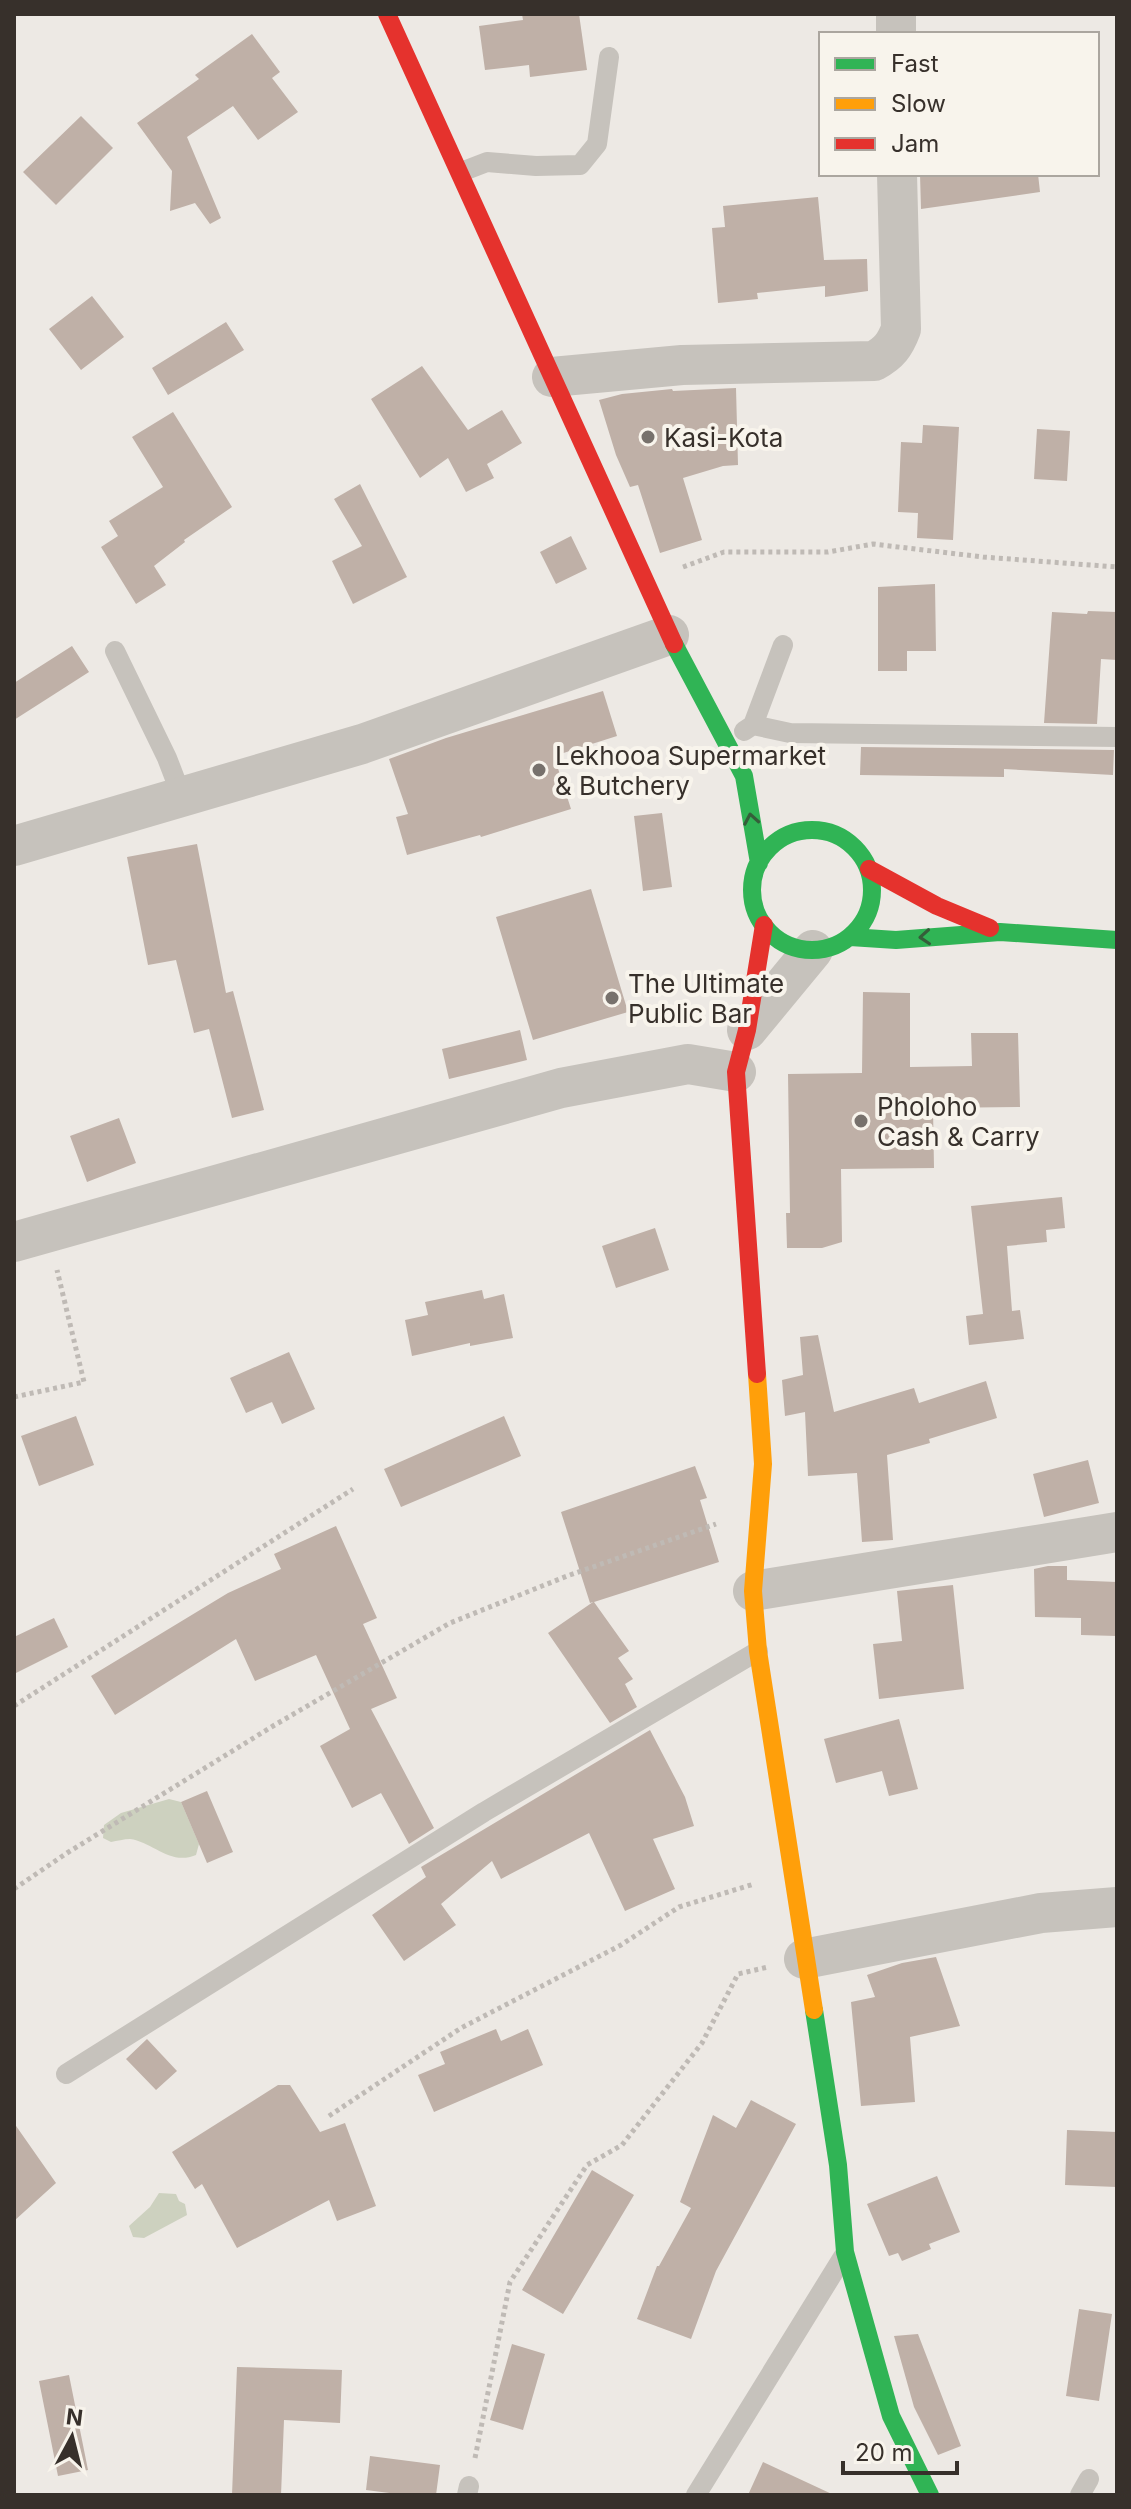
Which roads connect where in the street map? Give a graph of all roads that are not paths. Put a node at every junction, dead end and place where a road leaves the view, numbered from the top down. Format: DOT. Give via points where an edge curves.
graph roads {
  1 [pos="387,14"];
  2 [pos="609,57"];
  3 [pos="461,172"];
  4 [pos="897,176"];
  5 [pos="552,377"];
  6 [pos="669,635"];
  7 [pos="783,645"];
  8 [pos="115,651"];
  9 [pos="753,725"];
  10 [pos="1117,737"];
  11 [pos="728,742"];
  12 [pos="744,776"];
  13 [pos="767,794"];
  14 [pos="182,797"];
  15 [pos="790,812"];
  16 [pos="813,830"];
  17 [pos="14,846"];
  18 [pos="759,863"];
  19 [pos="869,869"];
  20 [pos="764,925"];
  21 [pos="1000,932"];
  22 [pos="850,937"];
  23 [pos="1117,940"];
  24 [pos="813,950"];
  25 [pos="747,1030"];
  26 [pos="736,1072"];
  27 [pos="31,1237"];
  28 [pos="1117,1532"];
  29 [pos="753,1591"];
  30 [pos="758,1651"];
  31 [pos="1117,1907"];
  32 [pos="804,1959"];
  33 [pos="66,2074"];
  34 [pos="845,2252"];
  35 [pos="696,2495"];
  36 [pos="930,2495"];
  1 -- 3 [label="main road"];
  2 -- 3 [label="lane" via="597,144 580,165 487,162"];
  3 -- 5 [label="main road"];
  4 -- 5 [label="street" via="901,329 885,355 874,361 682,365"];
  5 -- 6 [label="main road"];
  6 -- 11 [label="main road"];
  6 -- 14 [label="street" via="362,744"];
  7 -- 9 [label="lane"];
  8 -- 14 [label="lane"];
  9 -- 10 [label="lane" via="790,733"];
  9 -- 11 [label="lane"];
  11 -- 12 [label="main road"];
  12 -- 13 [label="main road"];
  18 -- 12 [label="main road, one-way"];
  14 -- 17 [label="street"];
  15 -- 16 [label="main road"];
  16 -- 18 [label="main road" via="781,839"];
  16 -- 19 [label="main road" via="847,841"];
  18 -- 20 [label="main road" via="753,894"];
  19 -- 21 [label="main road"];
  19 -- 22 [label="main road" via="871,906"];
  20 -- 24 [label="main road" via="785,942"];
  20 -- 25 [label="main road"];
  21 -- 22 [label="main road, one-way" via="896,940"];
  21 -- 23 [label="main road"];
  22 -- 24 [label="main road"];
  24 -- 25 [label="street"];
  25 -- 26 [label="main road"];
  26 -- 27 [label="street" via="688,1064 561,1088"];
  26 -- 29 [label="main road" via="763,1464"];
  28 -- 29 [label="street"];
  29 -- 30 [label="main road"];
  30 -- 32 [label="main road"];
  30 -- 33 [label="lane" via="484,1812"];
  31 -- 32 [label="street" via="1041,1913"];
  32 -- 34 [label="main road" via="838,2165"];
  34 -- 35 [label="lane"];
  34 -- 36 [label="main road" via="891,2416"];
}
